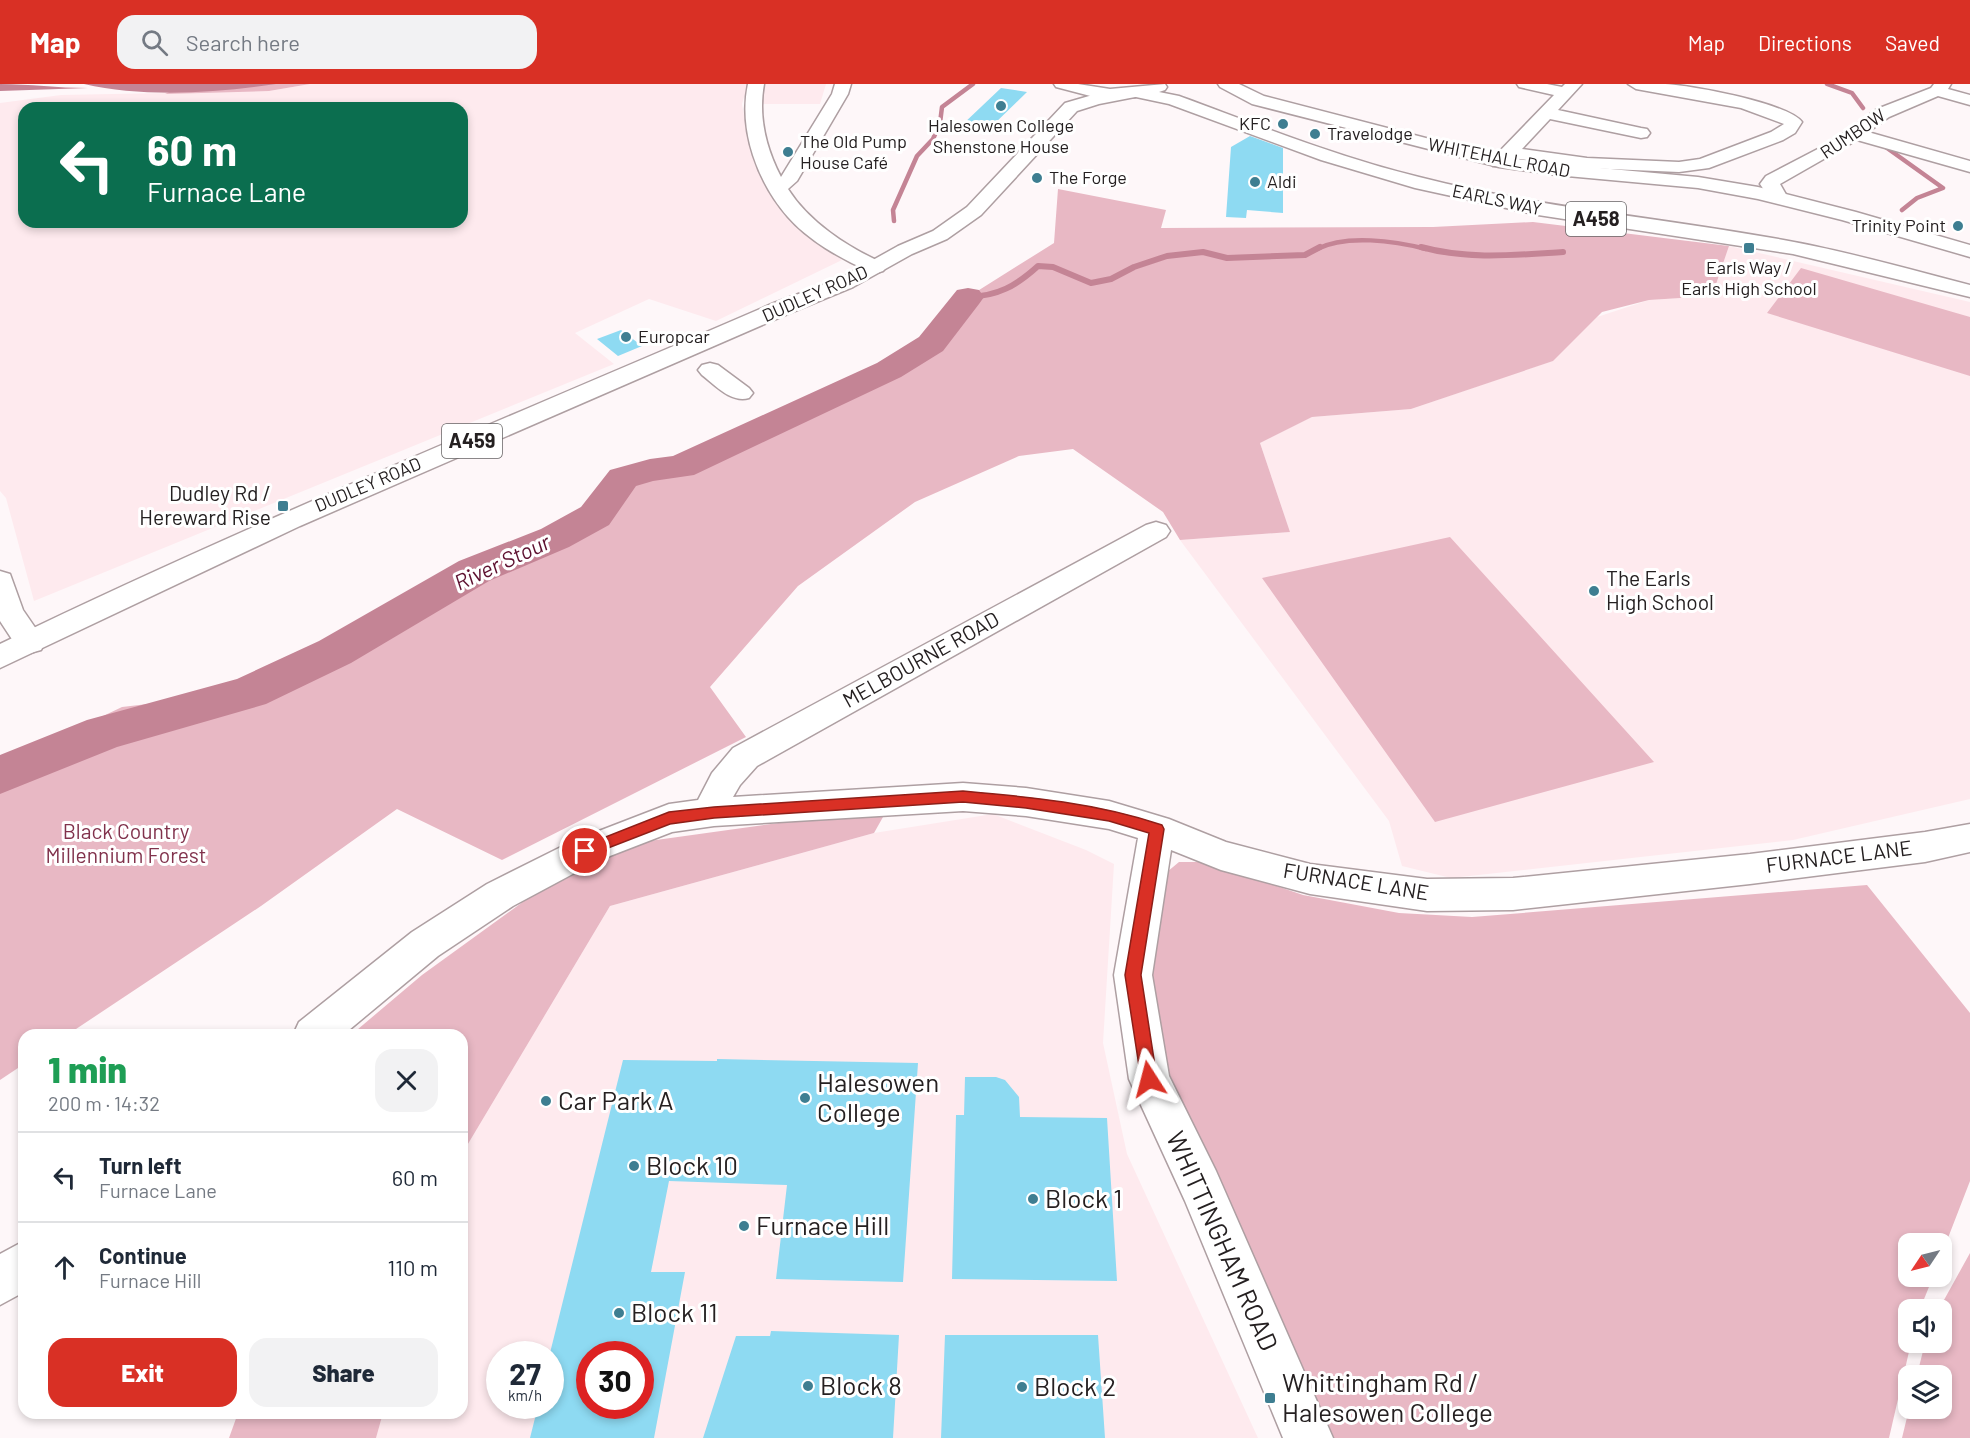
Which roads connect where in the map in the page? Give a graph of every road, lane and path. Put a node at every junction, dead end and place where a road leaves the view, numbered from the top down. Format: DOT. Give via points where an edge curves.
graph roads {
  1 [pos="756,84"];
  2 [pos="843,84"];
  3 [pos="1056,84"];
  4 [pos="1062,84"];
  5 [pos="1169,84"];
  6 [pos="1226,84"];
  7 [pos="1525,84"];
  8 [pos="1635,84"];
  9 [pos="1570,88"];
  10 [pos="1940,88"];
  11 [pos="1134,94"];
  12 [pos="1970,100"];
  13 [pos="1546,113"];
  14 [pos="1641,132"];
  15 [pos="1855,135"];
  16 [pos="1002,155"];
  17 [pos="1504,157"];
  18 [pos="1803,163"];
  19 [pos="1970,167"];
  20 [pos="1658,178"];
  21 [pos="776,188"];
  22 [pos="1779,198"];
  23 [pos="958,202"];
  24 [pos="905,250"];
  25 [pos="1970,251"];
  26 [pos="876,267"];
  27 [pos="1970,291"];
  28 [pos="698,361"];
  29 [pos="749,399"];
  30 [pos="1156,531"];
  31 [pos="0,581"];
  32 [pos="30,642"];
  33 [pos="0,657"];
  34 [pos="714,812"];
  35 [pos="1157,829"];
  36 [pos="1970,838"];
  37 [pos="320,1029"];
  38 [pos="18,1268"];
  39 [pos="0,1282"];
  40 [pos="1308,1438"];
  1 -- 21 [label="main road" via="752,103 755,125"];
  2 -- 21 [label="main road" via="788,180"];
  3 -- 16 [label="main road" via="1058,94"];
  4 -- 11 [label="main road, A458" via="1087,91"];
  5 -- 11 [label="main road, A458"];
  6 -- 17 [label="main road, WHITEHALL ROAD / A458" via="1258,100 1381,133"];
  7 -- 9 [label="main road"];
  8 -- 17 [label="main road" via="1766,110 1793,122 1789,129 1741,152 1679,167"];
  9 -- 13 [label="main road"];
  10 -- 12 [label="main road"];
  10 -- 15 [label="main road, RUMBOW" via="1892,108"];
  11 -- 24 [label="main road, A459" via="1071,106 974,211 940,236"];
  11 -- 27 [label="main road, EARLS WAY / A458" via="1173,100 1342,162 1426,185 1607,221 1793,248"];
  13 -- 14 [label="main road"];
  13 -- 17 [label="main road"];
  15 -- 18 [label="main road, RUMBOW"];
  15 -- 19 [label="main road"];
  17 -- 20 [label="main road, WHITEHALL ROAD / A458" via="1555,171"];
  18 -- 20 [label="main road, RUMBOW" via="1750,172"];
  18 -- 22 [label="main road, RUMBOW" via="1768,184"];
  20 -- 22 [label="main road, WHITEHALL ROAD / A458"];
  21 -- 26 [label="main road" via="797,214 852,256"];
  22 -- 25 [label="main road, A458"];
  23 -- 24 [label="main road, A459"];
  24 -- 26 [label="main road, DUDLEY ROAD / A459"];
  26 -- 28 [label="main road, DUDLEY ROAD / A459" via="782,308"];
  28 -- 29 [label="main road"];
  28 -- 32 [label="main road, DUDLEY ROAD / A459" via="327,502"];
  30 -- 34 [label="main road, MELBOURNE ROAD" via="745,757 721,783"];
  31 -- 32 [label="main road" via="9,612"];
  32 -- 33 [label="main road, DUDLEY ROAD / A459"];
  34 -- 35 [label="main road, FURNACE LANE" via="963,797 1109,815"];
  34 -- 37 [label="main road" via="669,818 585,851 500,895 424,944"];
  35 -- 36 [label="main road, FURNACE LANE" via="1221,855 1310,879 1427,896 1513,894 1750,869"];
  35 -- 40 [label="main road, WHITTINGHAM ROAD" via="1133,975 1149,1079 1201,1186"];
  38 -- 39 [label="main road"];
}
